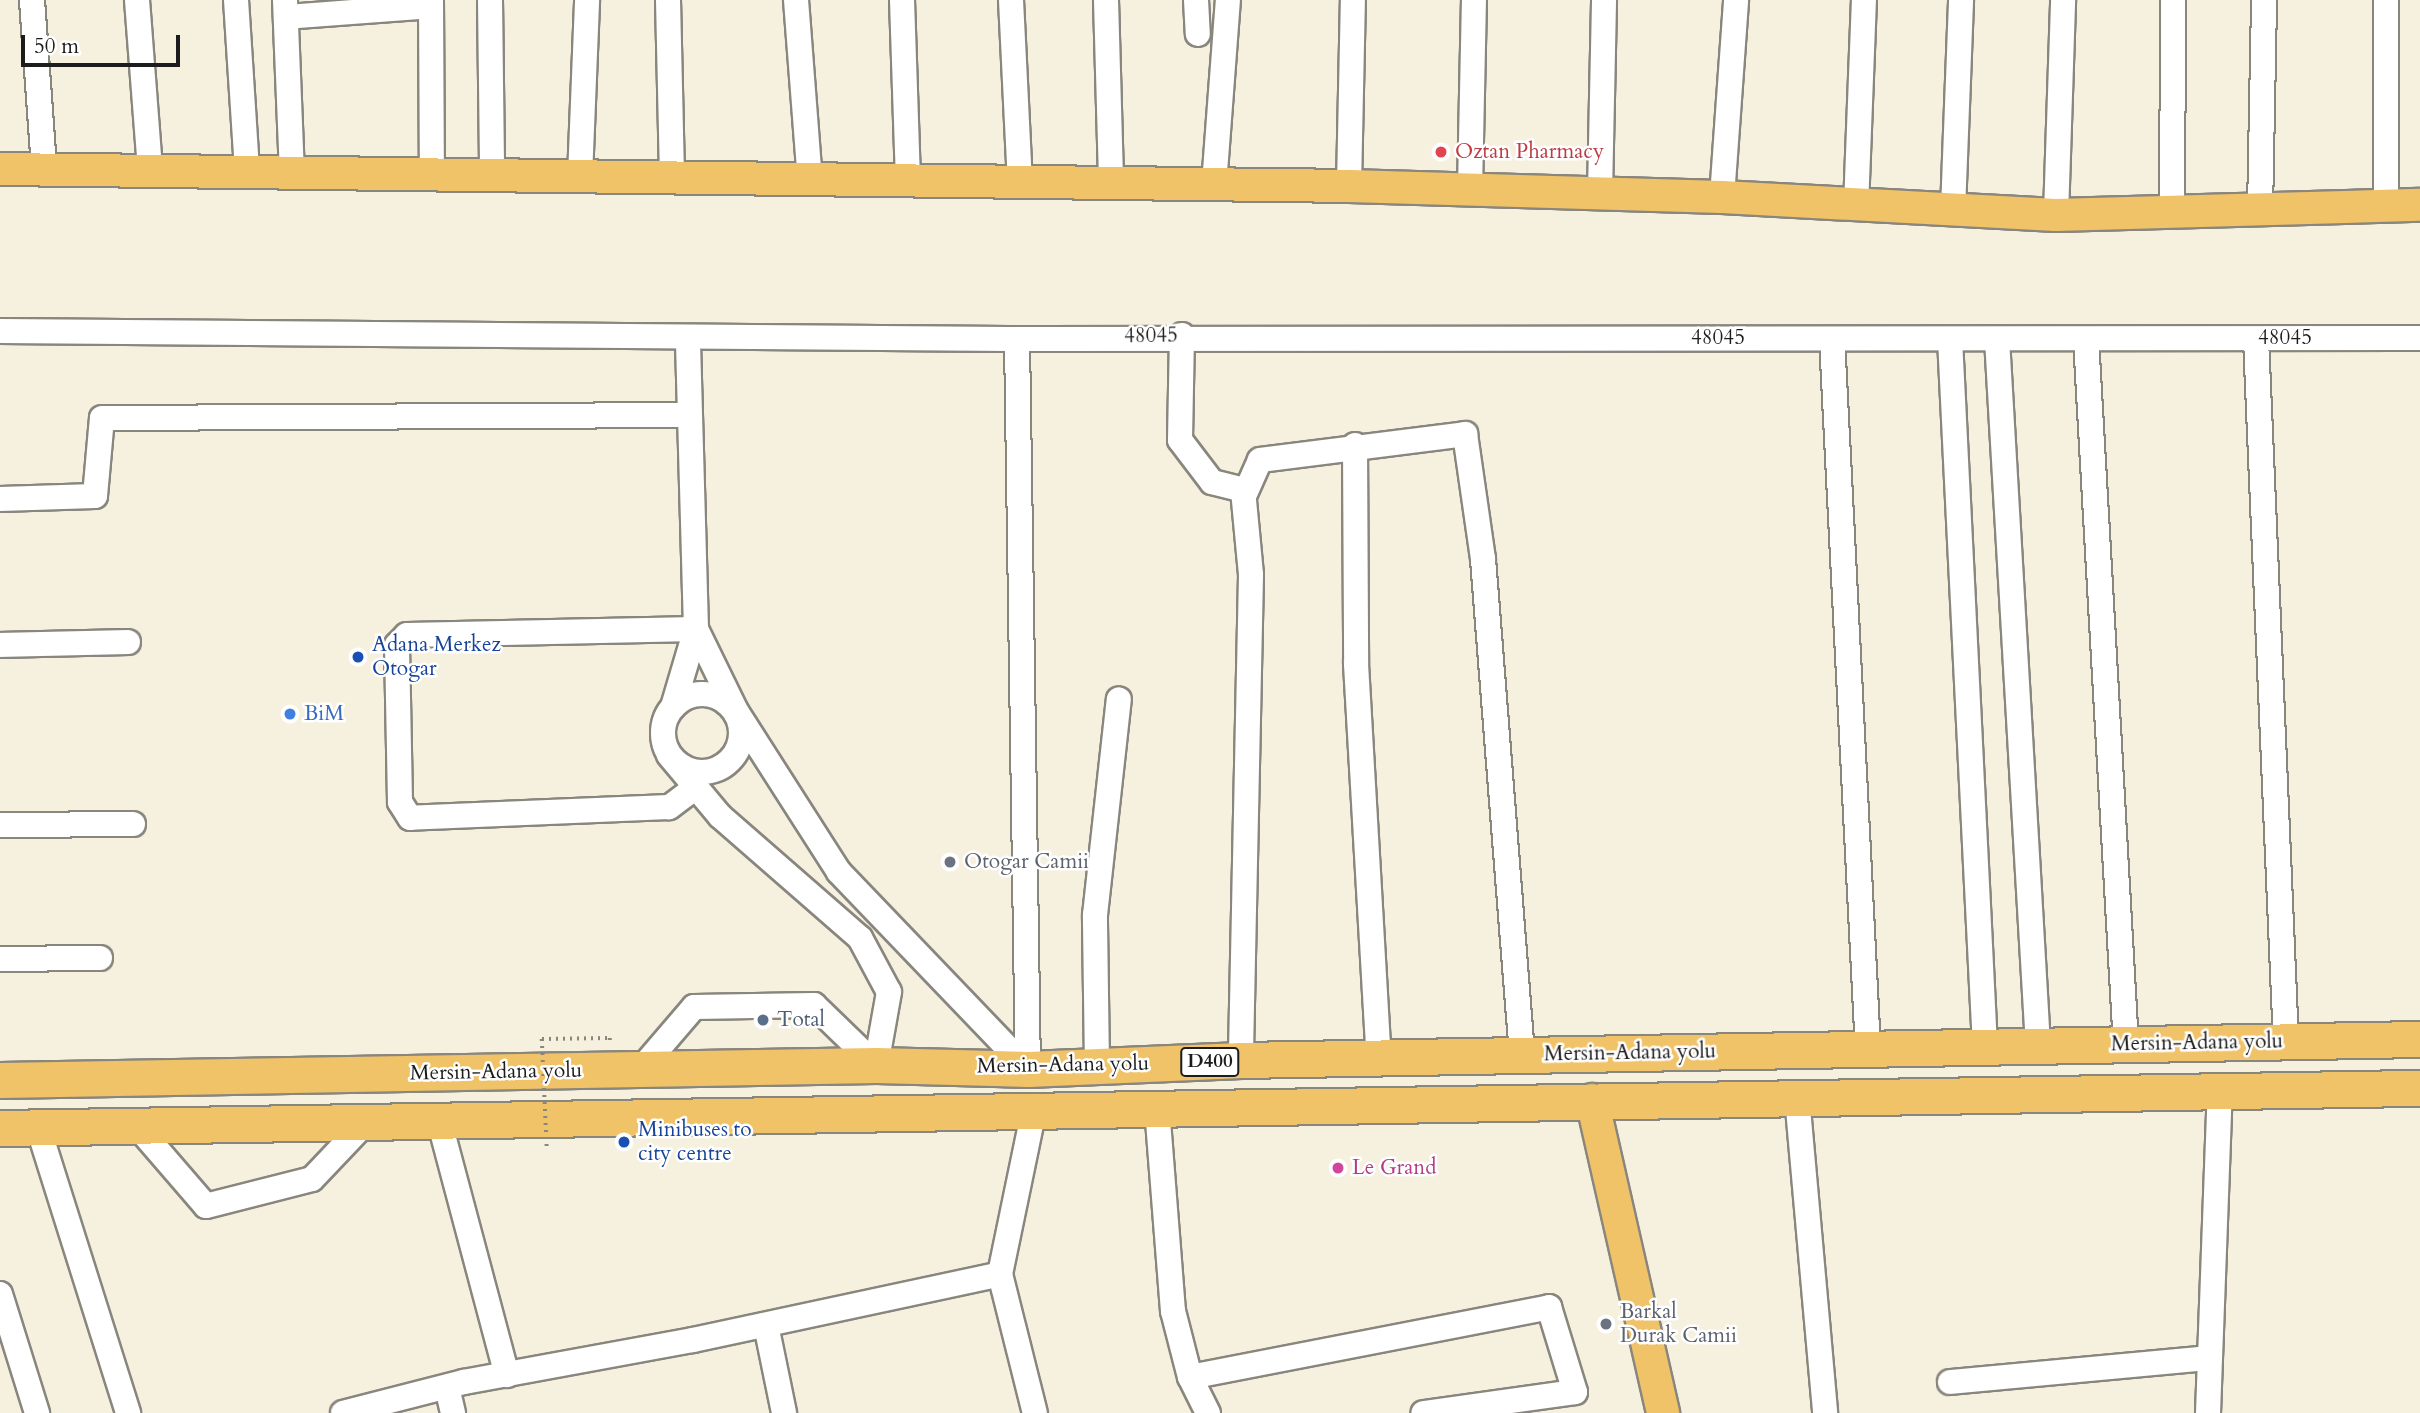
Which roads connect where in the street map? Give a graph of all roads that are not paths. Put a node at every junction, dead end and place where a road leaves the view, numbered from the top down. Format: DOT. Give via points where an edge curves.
graph roads {
  1 [pos="32,0"];
  2 [pos="137,0"];
  3 [pos="236,0"];
  4 [pos="489,0"];
  5 [pos="587,0"];
  6 [pos="668,0"];
  7 [pos="796,0"];
  8 [pos="902,0"];
  9 [pos="1011,0"];
  10 [pos="1105,0"];
  11 [pos="1196,0"];
  12 [pos="1228,0"];
  13 [pos="1353,0"];
  14 [pos="1474,0"];
  15 [pos="1604,0"];
  16 [pos="1736,0"];
  17 [pos="1864,0"];
  18 [pos="1961,0"];
  19 [pos="2063,0"];
  20 [pos="2173,0"];
  21 [pos="2264,0"];
  22 [pos="2386,0"];
  23 [pos="431,3"];
  24 [pos="286,9"];
  25 [pos="1198,34"];
  26 [pos="0,169"];
  27 [pos="44,169"];
  28 [pos="150,169"];
  29 [pos="247,171"];
  30 [pos="292,172"];
  31 [pos="432,175"];
  32 [pos="492,176"];
  33 [pos="580,177"];
  34 [pos="672,178"];
  35 [pos="810,180"];
  36 [pos="908,181"];
  37 [pos="1020,182"];
  38 [pos="1111,183"];
  39 [pos="1214,185"];
  40 [pos="1349,186"];
  41 [pos="0,189"];
  42 [pos="1470,189"];
  43 [pos="1600,193"];
  44 [pos="1722,197"];
  45 [pos="2420,205"];
  46 [pos="1856,207"];
  47 [pos="2386,208"];
  48 [pos="1954,210"];
  49 [pos="2172,211"];
  50 [pos="2260,211"];
  51 [pos="2056,215"];
  52 [pos="2420,215"];
  53 [pos="0,331"];
  54 [pos="1182,335"];
  55 [pos="688,337"];
  56 [pos="2256,338"];
  57 [pos="2420,338"];
  58 [pos="1017,339"];
  59 [pos="1832,339"];
  60 [pos="1951,339"];
  61 [pos="1997,339"];
  62 [pos="2086,339"];
  63 [pos="690,415"];
  64 [pos="1356,445"];
  65 [pos="1244,496"];
  66 [pos="0,499"];
  67 [pos="696,629"];
  68 [pos="128,642"];
  69 [pos="0,645"];
  70 [pos="1119,699"];
  71 [pos="673,707"];
  72 [pos="736,711"];
  73 [pos="669,754"];
  74 [pos="696,787"];
  75 [pos="133,824"];
  76 [pos="0,825"];
  77 [pos="100,958"];
  78 [pos="0,959"];
  79 [pos="2420,1039"];
  80 [pos="2286,1042"];
  81 [pos="2126,1045"];
  82 [pos="2038,1046"];
  83 [pos="1985,1047"];
  84 [pos="1868,1049"];
  85 [pos="1522,1055"];
  86 [pos="1379,1058"];
  87 [pos="1241,1060"];
  88 [pos="876,1065"];
  89 [pos="1097,1066"];
  90 [pos="1028,1069"];
  91 [pos="640,1070"];
  92 [pos="0,1080"];
  93 [pos="2420,1088"];
  94 [pos="2220,1091"];
  95 [pos="1797,1097"];
  96 [pos="1592,1100"];
  97 [pos="1157,1108"];
  98 [pos="1034,1110"];
  99 [pos="439,1120"];
  100 [pos="367,1121"];
  101 [pos="136,1125"];
  102 [pos="38,1127"];
  103 [pos="0,1128"];
  104 [pos="1000,1275"];
  105 [pos="0,1294"];
  106 [pos="766,1325"];
  107 [pos="2209,1358"];
  108 [pos="507,1375"];
  109 [pos="1190,1377"];
  110 [pos="1950,1382"];
  111 [pos="447,1387"];
  112 [pos="37,1413"];
  113 [pos="128,1413"];
  114 [pos="343,1413"];
  115 [pos="453,1413"];
  116 [pos="784,1413"];
  117 [pos="1035,1413"];
  118 [pos="1208,1413"];
  119 [pos="1423,1413"];
  120 [pos="1662,1413"];
  121 [pos="1825,1413"];
  122 [pos="2208,1413"];
  1 -- 27 [label="street"];
  2 -- 28 [label="street"];
  3 -- 29 [label="street"];
  4 -- 32 [label="street"];
  5 -- 33 [label="street"];
  6 -- 34 [label="street"];
  7 -- 35 [label="street"];
  8 -- 36 [label="street"];
  9 -- 37 [label="street"];
  10 -- 38 [label="street"];
  11 -- 25 [label="street"];
  12 -- 39 [label="street"];
  13 -- 40 [label="street"];
  14 -- 42 [label="street"];
  15 -- 43 [label="street"];
  16 -- 44 [label="street"];
  17 -- 46 [label="street"];
  18 -- 48 [label="street"];
  19 -- 51 [label="street"];
  20 -- 49 [label="street"];
  21 -- 50 [label="street"];
  22 -- 47 [label="street"];
  23 -- 24 [label="street"];
  23 -- 31 [label="street"];
  24 -- 30 [label="street"];
  26 -- 27 [label="main road"];
  27 -- 28 [label="main road"];
  28 -- 29 [label="main road"];
  29 -- 30 [label="main road"];
  30 -- 31 [label="main road"];
  31 -- 32 [label="main road"];
  32 -- 33 [label="main road"];
  33 -- 34 [label="main road"];
  34 -- 35 [label="main road"];
  35 -- 36 [label="main road"];
  36 -- 37 [label="main road"];
  37 -- 38 [label="main road"];
  38 -- 39 [label="main road"];
  39 -- 40 [label="main road"];
  40 -- 42 [label="main road"];
  41 -- 46 [label="main road" via="1216,203 1709,217"];
  42 -- 43 [label="main road"];
  43 -- 44 [label="main road"];
  44 -- 46 [label="main road"];
  45 -- 47 [label="main road"];
  46 -- 48 [label="main road"];
  47 -- 50 [label="main road"];
  47 -- 52 [label="main road"];
  48 -- 51 [label="main road"];
  49 -- 50 [label="main road"];
  49 -- 51 [label="main road"];
  53 -- 55 [label="street, 48045"];
  54 -- 58 [label="street, 48045"];
  54 -- 59 [label="street, 48045"];
  54 -- 65 [label="street" via="1180,440 1212,482 1243,490"];
  55 -- 58 [label="street, 48045"];
  55 -- 63 [label="street"];
  56 -- 57 [label="street, 48045"];
  56 -- 62 [label="street, 48045"];
  56 -- 80 [label="street"];
  58 -- 90 [label="street"];
  59 -- 60 [label="street, 48045"];
  59 -- 84 [label="street"];
  60 -- 61 [label="street, 48045"];
  60 -- 83 [label="street"];
  61 -- 62 [label="street, 48045"];
  61 -- 82 [label="street"];
  62 -- 81 [label="street"];
  63 -- 66 [label="street" via="102,418 95,496"];
  63 -- 67 [label="street"];
  64 -- 65 [label="street" via="1260,460"];
  64 -- 85 [label="street" via="1465,434 1483,559"];
  64 -- 86 [label="street" via="1356,664"];
  65 -- 87 [label="street" via="1251,575"];
  67 -- 71 [label="street"];
  67 -- 72 [label="street"];
  67 -- 74 [label="street" via="407,635 397,645 400,802 410,818 669,807"];
  68 -- 69 [label="street"];
  70 -- 89 [label="street" via="1096,915"];
  71 -- 72 [label="street" via="693,694 705,693 718,696"];
  71 -- 73 [label="street" via="663,730"];
  72 -- 73 [label="street" via="742,738 738,751 718,769 691,771"];
  72 -- 90 [label="street" via="839,872"];
  73 -- 74 [label="street"];
  74 -- 88 [label="street" via="720,816 860,939 888,992"];
  75 -- 76 [label="street"];
  77 -- 78 [label="street"];
  79 -- 80 [label="highway, Mersin-Adana yolu / D400"];
  80 -- 81 [label="highway, Mersin-Adana yolu / D400"];
  81 -- 82 [label="highway, Mersin-Adana yolu / D400"];
  82 -- 83 [label="highway, Mersin-Adana yolu / D400"];
  83 -- 84 [label="highway, Mersin-Adana yolu / D400"];
  84 -- 85 [label="highway, Mersin-Adana yolu / D400"];
  85 -- 86 [label="highway, Mersin-Adana yolu / D400"];
  86 -- 87 [label="highway, Mersin-Adana yolu / D400"];
  87 -- 89 [label="highway, Mersin-Adana yolu / D400"];
  88 -- 90 [label="highway, Mersin-Adana yolu / D400"];
  88 -- 91 [label="highway, Mersin-Adana yolu / D400"];
  88 -- 91 [label="street" via="814,1005 694,1007"];
  89 -- 90 [label="highway, Mersin-Adana yolu / D400"];
  91 -- 92 [label="highway, Mersin-Adana yolu / D400"];
  93 -- 94 [label="highway, D400"];
  94 -- 95 [label="highway, D400"];
  94 -- 107 [label="street"];
  95 -- 96 [label="highway, D400"];
  95 -- 121 [label="street"];
  96 -- 97 [label="highway, D400"];
  96 -- 120 [label="main road"];
  97 -- 98 [label="highway, D400"];
  97 -- 109 [label="street" via="1173,1311"];
  98 -- 99 [label="highway, D400"];
  98 -- 104 [label="street"];
  99 -- 100 [label="highway, D400"];
  99 -- 108 [label="street"];
  100 -- 101 [label="highway, D400"];
  100 -- 101 [label="street" via="312,1179 206,1206"];
  101 -- 102 [label="highway, D400"];
  102 -- 103 [label="highway, D400"];
  102 -- 113 [label="street"];
  104 -- 106 [label="street"];
  104 -- 117 [label="street"];
  105 -- 112 [label="street"];
  106 -- 108 [label="street"];
  106 -- 116 [label="street"];
  107 -- 110 [label="street"];
  107 -- 122 [label="street"];
  108 -- 111 [label="street"];
  109 -- 118 [label="street"];
  109 -- 119 [label="street" via="1549,1307 1575,1391"];
  111 -- 114 [label="street"];
  111 -- 115 [label="street"];
}
